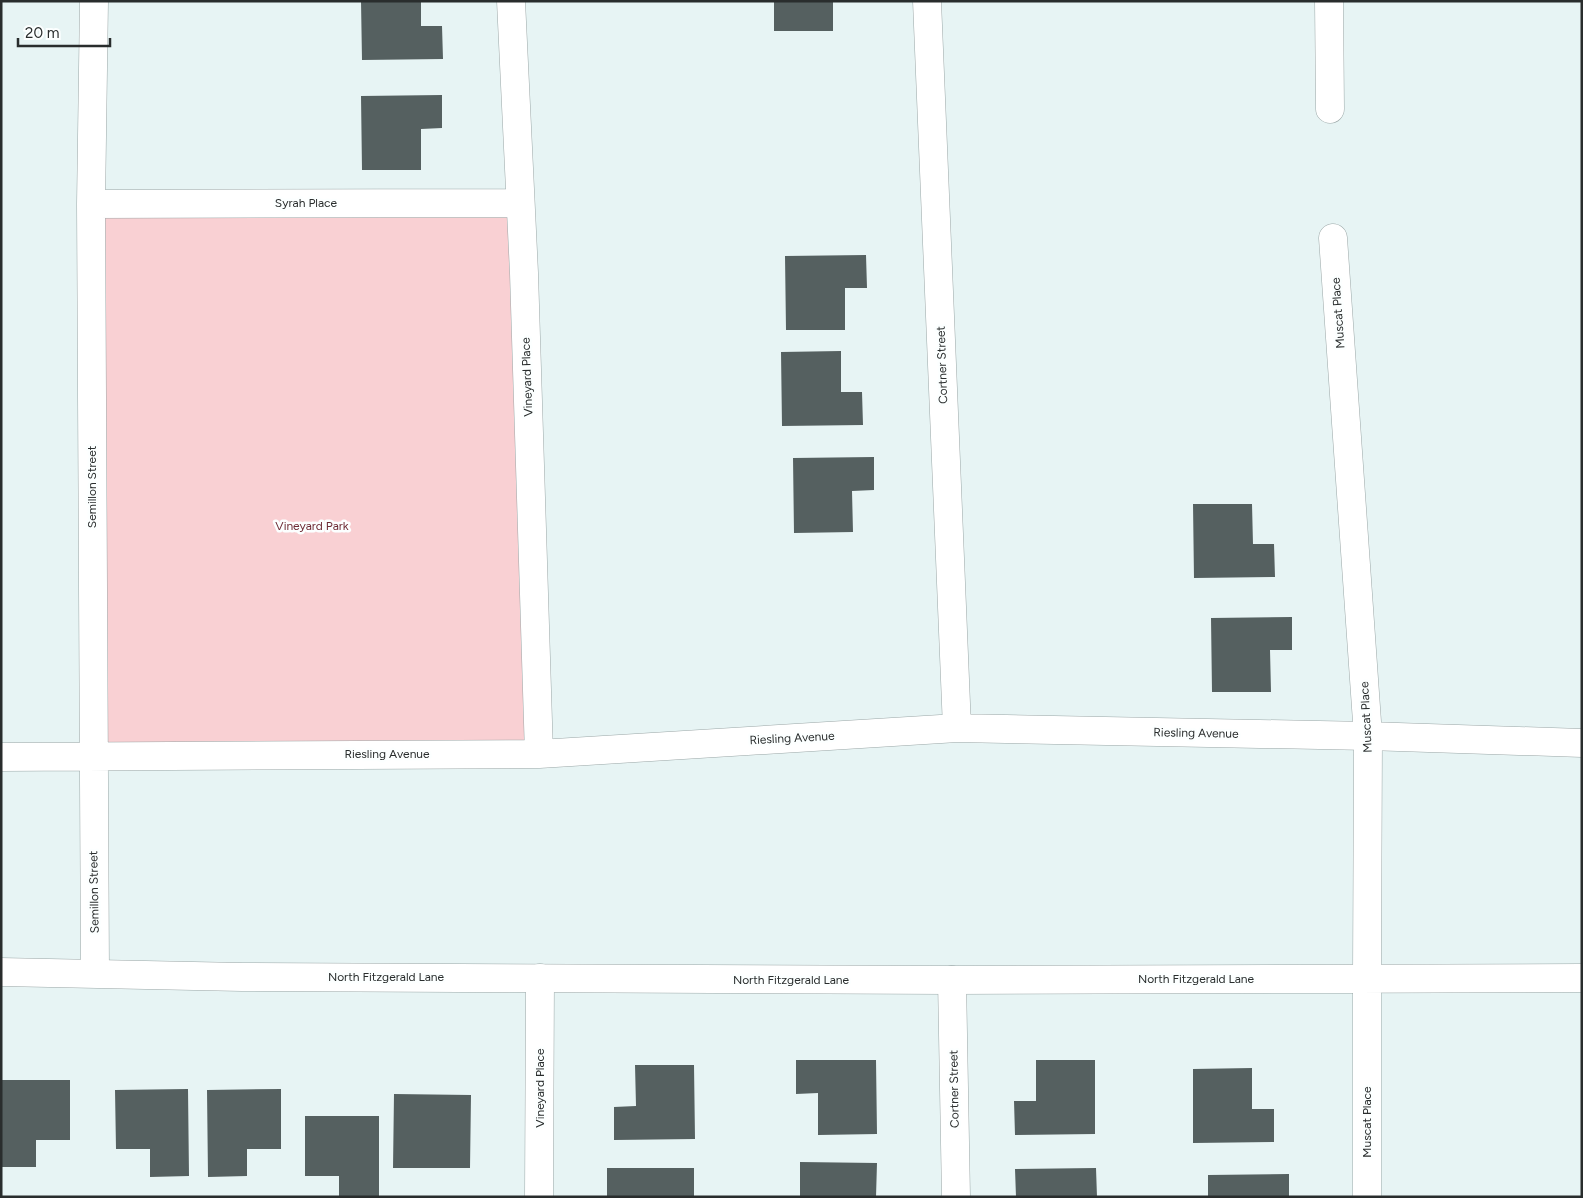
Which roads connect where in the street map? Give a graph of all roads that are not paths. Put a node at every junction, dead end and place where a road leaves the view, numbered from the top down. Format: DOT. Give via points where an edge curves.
graph roads {
  1 [pos="94,1"];
  2 [pos="511,1"];
  3 [pos="927,1"];
  4 [pos="1329,1"];
  5 [pos="1330,109"];
  6 [pos="520,203"];
  7 [pos="91,204"];
  8 [pos="1332,238"];
  9 [pos="957,728"];
  10 [pos="1368,736"];
  11 [pos="1582,743"];
  12 [pos="539,754"];
  13 [pos="93,756"];
  14 [pos="1,757"];
  15 [pos="1,972"];
  16 [pos="95,973"];
  17 [pos="540,978"];
  18 [pos="1367,978"];
  19 [pos="1582,978"];
  20 [pos="952,980"];
  21 [pos="539,1197"];
  22 [pos="956,1197"];
  23 [pos="1367,1197"];
  1 -- 7 [label="street, Semillon Street"];
  2 -- 6 [label="street, Vineyard Place"];
  3 -- 9 [label="street, Cortner Street"];
  4 -- 5 [label="street"];
  6 -- 7 [label="street, Syrah Place"];
  6 -- 12 [label="street, Vineyard Place"];
  7 -- 13 [label="street, Semillon Street"];
  8 -- 10 [label="street, Muscat Place"];
  9 -- 10 [label="street, Riesling Avenue"];
  9 -- 12 [label="street, Riesling Avenue"];
  10 -- 11 [label="street, Riesling Avenue"];
  10 -- 18 [label="street, Muscat Place"];
  12 -- 13 [label="street, Riesling Avenue"];
  13 -- 14 [label="street, Riesling Avenue"];
  13 -- 16 [label="street, Semillon Street"];
  15 -- 16 [label="street, North Fitzgerald Lane"];
  16 -- 17 [label="street, North Fitzgerald Lane"];
  17 -- 20 [label="street, North Fitzgerald Lane"];
  17 -- 21 [label="street, Vineyard Place"];
  18 -- 19 [label="street, North Fitzgerald Lane"];
  18 -- 20 [label="street, North Fitzgerald Lane"];
  18 -- 23 [label="street, Muscat Place"];
  20 -- 22 [label="street, Cortner Street"];
}
